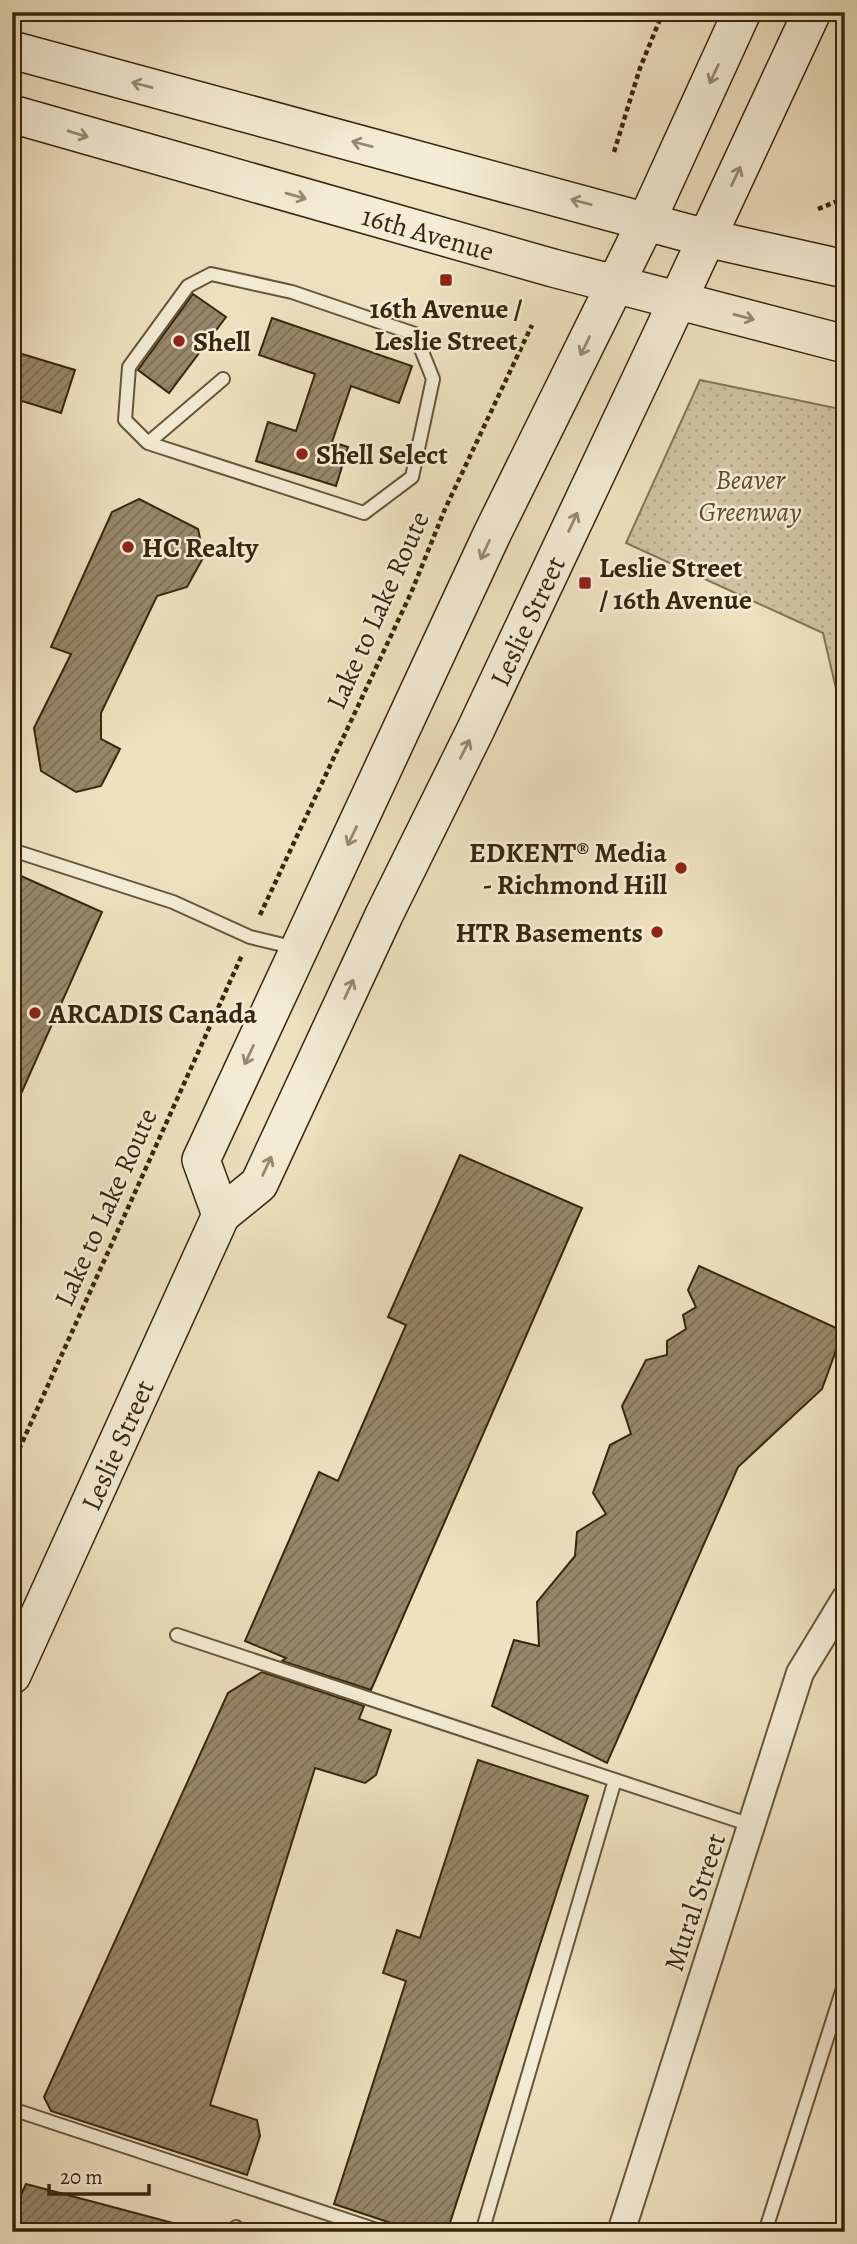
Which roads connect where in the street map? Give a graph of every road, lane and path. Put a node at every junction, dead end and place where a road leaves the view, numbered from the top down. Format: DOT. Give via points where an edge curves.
graph roads {
  1 [pos="663,12"];
  2 [pos="742,12"];
  3 [pos="812,12"];
  4 [pos="12,50"];
  5 [pos="12,114"];
  6 [pos="614,152"];
  7 [pos="845,198"];
  8 [pos="818,209"];
  9 [pos="647,220"];
  10 [pos="706,237"];
  11 [pos="845,269"];
  12 [pos="615,285"];
  13 [pos="678,300"];
  14 [pos="532,325"];
  15 [pos="845,344"];
  16 [pos="223,379"];
  17 [pos="148,443"];
  18 [pos="12,850"];
  19 [pos="262,912"];
  20 [pos="298,948"];
  21 [pos="237,967"];
  22 [pos="221,1215"];
  23 [pos="12,1465"];
  24 [pos="845,1599"];
  25 [pos="177,1635"];
  26 [pos="12,1675"];
  27 [pos="615,1780"];
  28 [pos="751,1825"];
  29 [pos="845,1982"];
  30 [pos="12,2109"];
  31 [pos="383,2232"];
  32 [pos="482,2232"];
  33 [pos="621,2232"];
  34 [pos="765,2232"];
  1 -- 6 [label="path"];
  2 -- 9 [label="main road, one-way"];
  10 -- 3 [label="main road, Leslie Street, one-way"];
  9 -- 4 [label="main road, one-way"];
  5 -- 12 [label="main road, 16th Avenue, one-way"];
  7 -- 8 [label="path"];
  9 -- 10 [label="main road"];
  9 -- 12 [label="main road"];
  10 -- 11 [label="main road"];
  10 -- 13 [label="main road, Leslie Street"];
  12 -- 13 [label="main road, 16th Avenue"];
  12 -- 20 [label="main road, one-way" via="492,534"];
  13 -- 15 [label="main road, 16th Avenue, one-way"];
  22 -- 13 [label="main road, Leslie Street, one-way" via="259,1184"];
  14 -- 19 [label="path, Lake to Lake Route"];
  16 -- 17 [label="lane"];
  17 -- 17 [label="lane" via="364,513 412,477 433,379 415,334 292,292 211,274 188,286 129,367 125,420"];
  18 -- 20 [label="lane" via="173,902 250,937"];
  20 -- 22 [label="main road, one-way" via="201,1160"];
  21 -- 23 [label="path, Lake to Lake Route"];
  22 -- 26 [label="main road, Leslie Street"];
  24 -- 28 [label="street, Mural Street" via="800,1674"];
  25 -- 27 [label="lane"];
  27 -- 28 [label="lane"];
  27 -- 32 [label="lane"];
  28 -- 33 [label="street, Mural Street"];
  29 -- 34 [label="lane"];
  30 -- 31 [label="lane"];
}
